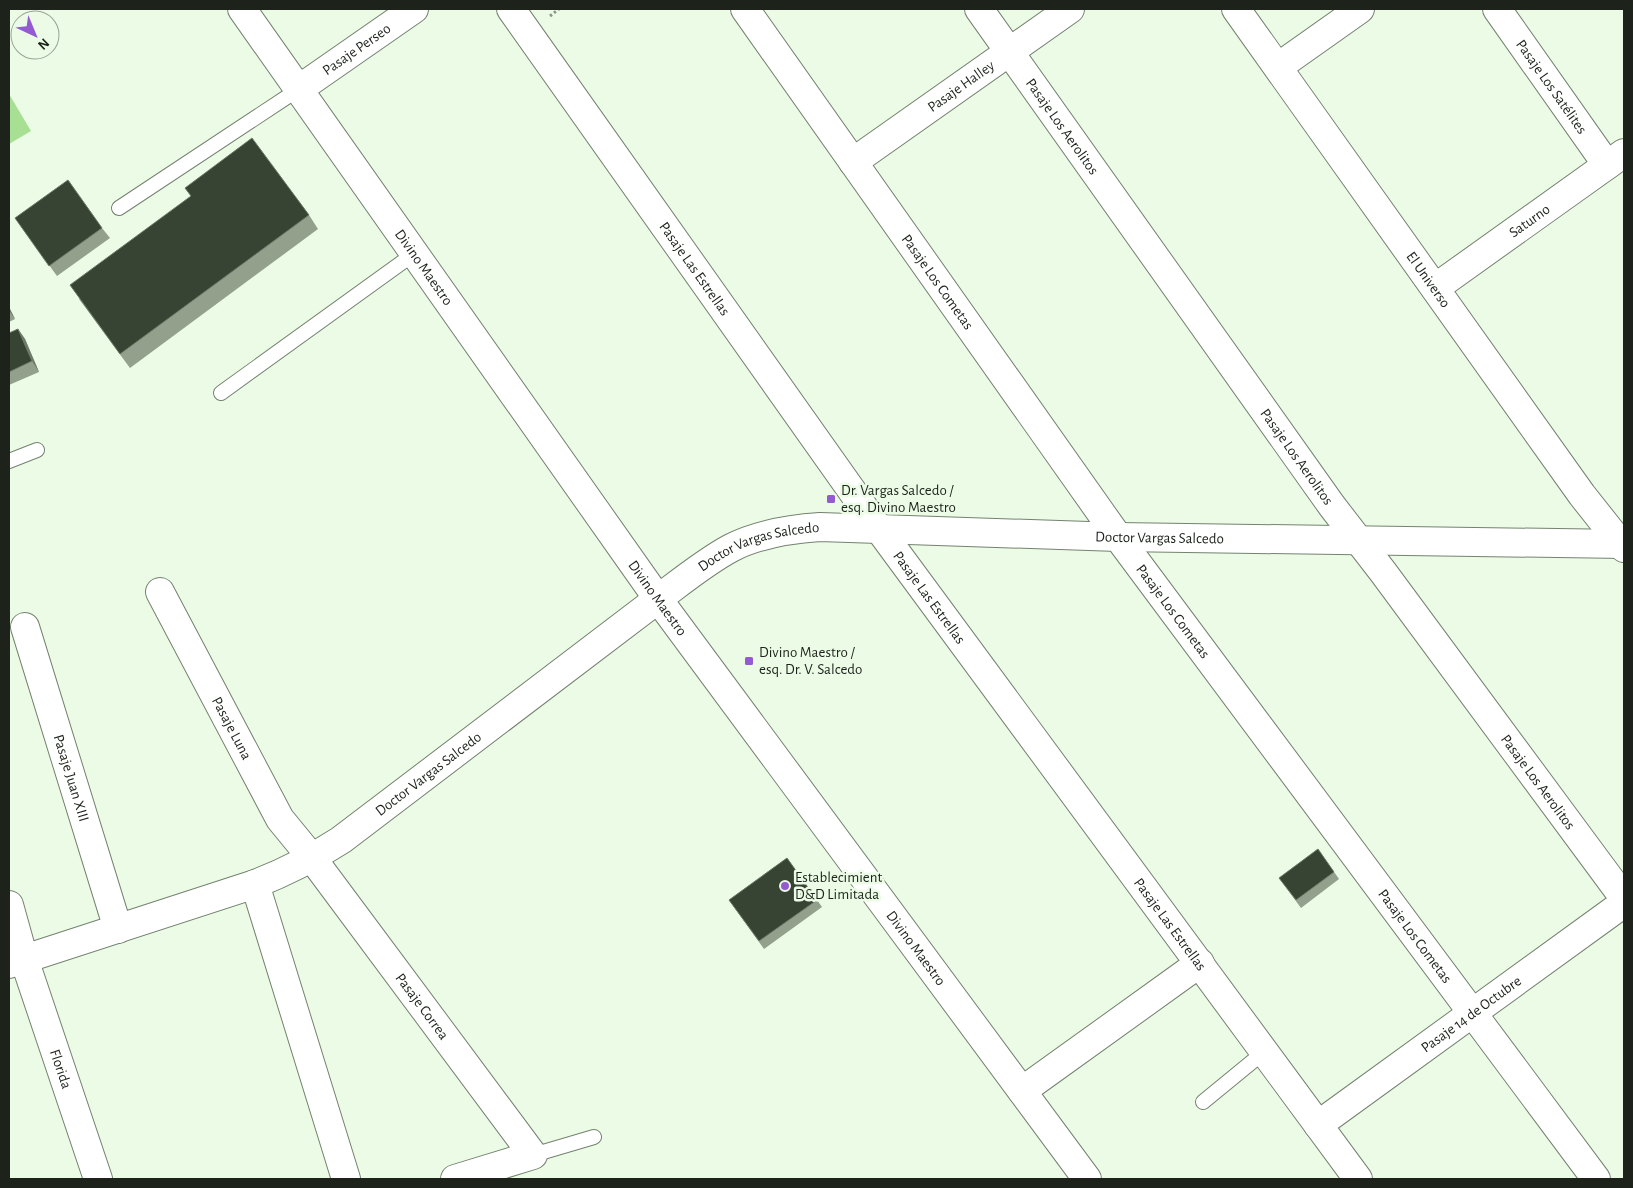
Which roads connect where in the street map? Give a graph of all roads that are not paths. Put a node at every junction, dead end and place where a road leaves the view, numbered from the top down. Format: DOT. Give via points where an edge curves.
graph roads {
  1 [pos="242,9"];
  2 [pos="414,9"];
  3 [pos="511,9"];
  4 [pos="745,9"];
  5 [pos="979,9"];
  6 [pos="1070,9"];
  7 [pos="1236,9"];
  8 [pos="1360,9"];
  9 [pos="1497,9"];
  10 [pos="1009,52"];
  11 [pos="1278,67"];
  12 [pos="299,88"];
  13 [pos="1616,159"];
  14 [pos="853,162"];
  15 [pos="119,208"];
  16 [pos="415,253"];
  17 [pos="1435,288"];
  18 [pos="220,393"];
  19 [pos="37,450"];
  20 [pos="9,461"];
  21 [pos="879,529"];
  22 [pos="1118,537"];
  23 [pos="1358,540"];
  24 [pos="1623,546"];
  25 [pos="160,592"];
  26 [pos="658,598"];
  27 [pos="25,626"];
  28 [pos="312,858"];
  29 [pos="255,884"];
  30 [pos="1624,898"];
  31 [pos="1624,903"];
  32 [pos="9,905"];
  33 [pos="118,929"];
  34 [pos="17,962"];
  35 [pos="1200,963"];
  36 [pos="1472,1013"];
  37 [pos="1264,1052"];
  38 [pos="1022,1091"];
  39 [pos="1203,1102"];
  40 [pos="1318,1125"];
  41 [pos="594,1137"];
  42 [pos="532,1155"];
  43 [pos="98,1179"];
  44 [pos="346,1179"];
  45 [pos="455,1179"];
  46 [pos="1086,1179"];
  47 [pos="1358,1179"];
  48 [pos="1596,1179"];
  1 -- 12 [label="street, Divino Maestro"];
  2 -- 12 [label="street, Pasaje Perseo"];
  3 -- 21 [label="street, Pasaje Las Estrellas"];
  4 -- 14 [label="street, Pasaje Los Cometas"];
  5 -- 10 [label="street, Pasaje Los Aerolitos"];
  6 -- 10 [label="street, Pasaje Halley"];
  7 -- 11 [label="street, El Universo"];
  8 -- 11 [label="street"];
  9 -- 13 [label="street, Pasaje Los Satélites"];
  10 -- 14 [label="street, Pasaje Halley"];
  10 -- 23 [label="street, Pasaje Los Aerolitos"];
  11 -- 17 [label="street, El Universo"];
  12 -- 15 [label="lane"];
  12 -- 16 [label="street, Divino Maestro"];
  13 -- 17 [label="street, Saturno"];
  14 -- 22 [label="street, Pasaje Los Cometas"];
  16 -- 18 [label="lane"];
  16 -- 26 [label="street, Divino Maestro"];
  17 -- 24 [label="street, El Universo" via="1582,495"];
  19 -- 20 [label="lane"];
  21 -- 22 [label="street, Doctor Vargas Salcedo"];
  21 -- 26 [label="street, Doctor Vargas Salcedo" via="799,528 754,538 712,560"];
  21 -- 35 [label="street, Pasaje Las Estrellas"];
  22 -- 23 [label="street, Doctor Vargas Salcedo"];
  22 -- 36 [label="street, Pasaje Los Cometas"];
  23 -- 24 [label="street, Doctor Vargas Salcedo"];
  23 -- 30 [label="street, Pasaje Los Aerolitos"];
  25 -- 28 [label="street, Pasaje Luna" via="280,819"];
  26 -- 28 [label="street, Doctor Vargas Salcedo" via="341,840"];
  26 -- 38 [label="street, Divino Maestro"];
  27 -- 33 [label="street, Pasaje Juan XIII"];
  28 -- 29 [label="street, Doctor Vargas Salcedo"];
  28 -- 42 [label="street, Pasaje Correa"];
  29 -- 33 [label="street, Doctor Vargas Salcedo"];
  29 -- 44 [label="street"];
  31 -- 36 [label="street, Pasaje 14 de Octubre"];
  32 -- 34 [label="street, Florida"];
  33 -- 34 [label="street, Doctor Vargas Salcedo"];
  34 -- 43 [label="street, Florida"];
  35 -- 37 [label="street, Pasaje Las Estrellas"];
  35 -- 38 [label="street"];
  36 -- 40 [label="street, Pasaje 14 de Octubre"];
  36 -- 48 [label="street, Pasaje Los Cometas"];
  37 -- 39 [label="lane"];
  37 -- 40 [label="street, Pasaje Las Estrellas"];
  38 -- 46 [label="street, Divino Maestro"];
  40 -- 47 [label="street, Pasaje Las Estrellas"];
  41 -- 42 [label="lane"];
  42 -- 45 [label="street"];
}
